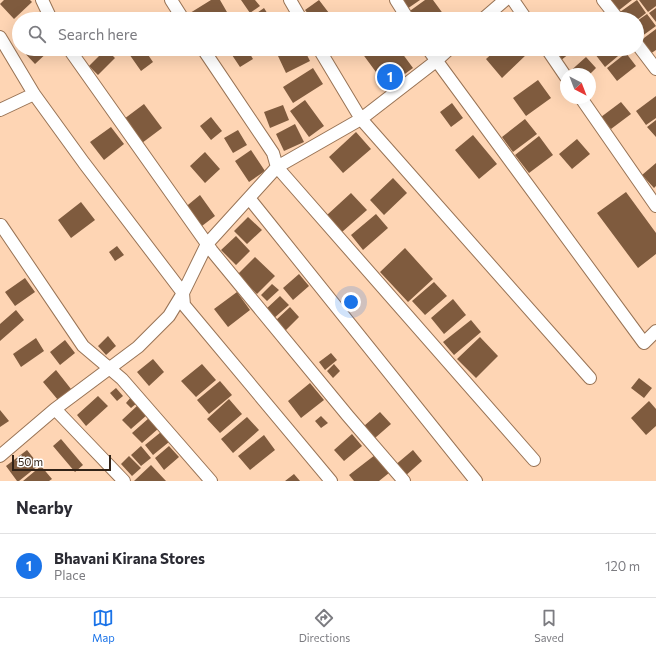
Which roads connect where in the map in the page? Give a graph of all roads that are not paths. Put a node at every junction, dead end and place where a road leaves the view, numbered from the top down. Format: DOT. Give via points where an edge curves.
graph roads {
  1 [pos="42,0"];
  2 [pos="171,0"];
  3 [pos="290,0"];
  4 [pos="396,0"];
  5 [pos="504,0"];
  6 [pos="513,0"];
  7 [pos="603,0"];
  8 [pos="48,12"];
  9 [pos="179,12"];
  10 [pos="297,12"];
  11 [pos="404,12"];
  12 [pos="491,12"];
  13 [pos="521,12"];
  14 [pos="612,12"];
  15 [pos="0,37"];
  16 [pos="644,53"];
  17 [pos="74,56"];
  18 [pos="208,56"];
  19 [pos="323,56"];
  20 [pos="433,56"];
  21 [pos="441,56"];
  22 [pos="552,56"];
  23 [pos="436,61"];
  24 [pos="560,68"];
  25 [pos="656,69"];
  26 [pos="34,94"];
  27 [pos="585,104"];
  28 [pos="0,110"];
  29 [pos="361,119"];
  30 [pos="277,167"];
  31 [pos="249,198"];
  32 [pos="656,206"];
  33 [pos="2,225"];
  34 [pos="207,244"];
  35 [pos="183,293"];
  36 [pos="656,331"];
  37 [pos="109,368"];
  38 [pos="590,378"];
  39 [pos="55,409"];
  40 [pos="0,456"];
  41 [pos="534,460"];
  42 [pos="124,481"];
  43 [pos="211,481"];
  44 [pos="331,481"];
  45 [pos="404,481"];
  46 [pos="476,481"];
  1 -- 8 [label="street"];
  2 -- 9 [label="street"];
  3 -- 10 [label="street"];
  4 -- 11 [label="street"];
  5 -- 12 [label="street"];
  6 -- 13 [label="street"];
  7 -- 14 [label="street"];
  15 -- 26 [label="street"];
  16 -- 25 [label="street"];
  17 -- 34 [label="street"];
  18 -- 30 [label="street" via="273,153"];
  19 -- 29 [label="street"];
  20 -- 23 [label="street"];
  21 -- 23 [label="street"];
  22 -- 24 [label="street"];
  23 -- 29 [label="street"];
  23 -- 36 [label="street" via="644,343"];
  26 -- 28 [label="street"];
  26 -- 35 [label="street"];
  27 -- 32 [label="street"];
  29 -- 30 [label="street"];
  29 -- 38 [label="street"];
  30 -- 31 [label="street"];
  30 -- 41 [label="street"];
  31 -- 34 [label="street"];
  31 -- 46 [label="street"];
  33 -- 37 [label="street" via="83,346"];
  34 -- 35 [label="street"];
  34 -- 45 [label="street"];
  35 -- 37 [label="street" via="169,316 138,347"];
  35 -- 44 [label="street" via="184,305"];
  37 -- 39 [label="street"];
  37 -- 43 [label="street" via="122,379"];
  39 -- 40 [label="street"];
  39 -- 42 [label="street"];
}
